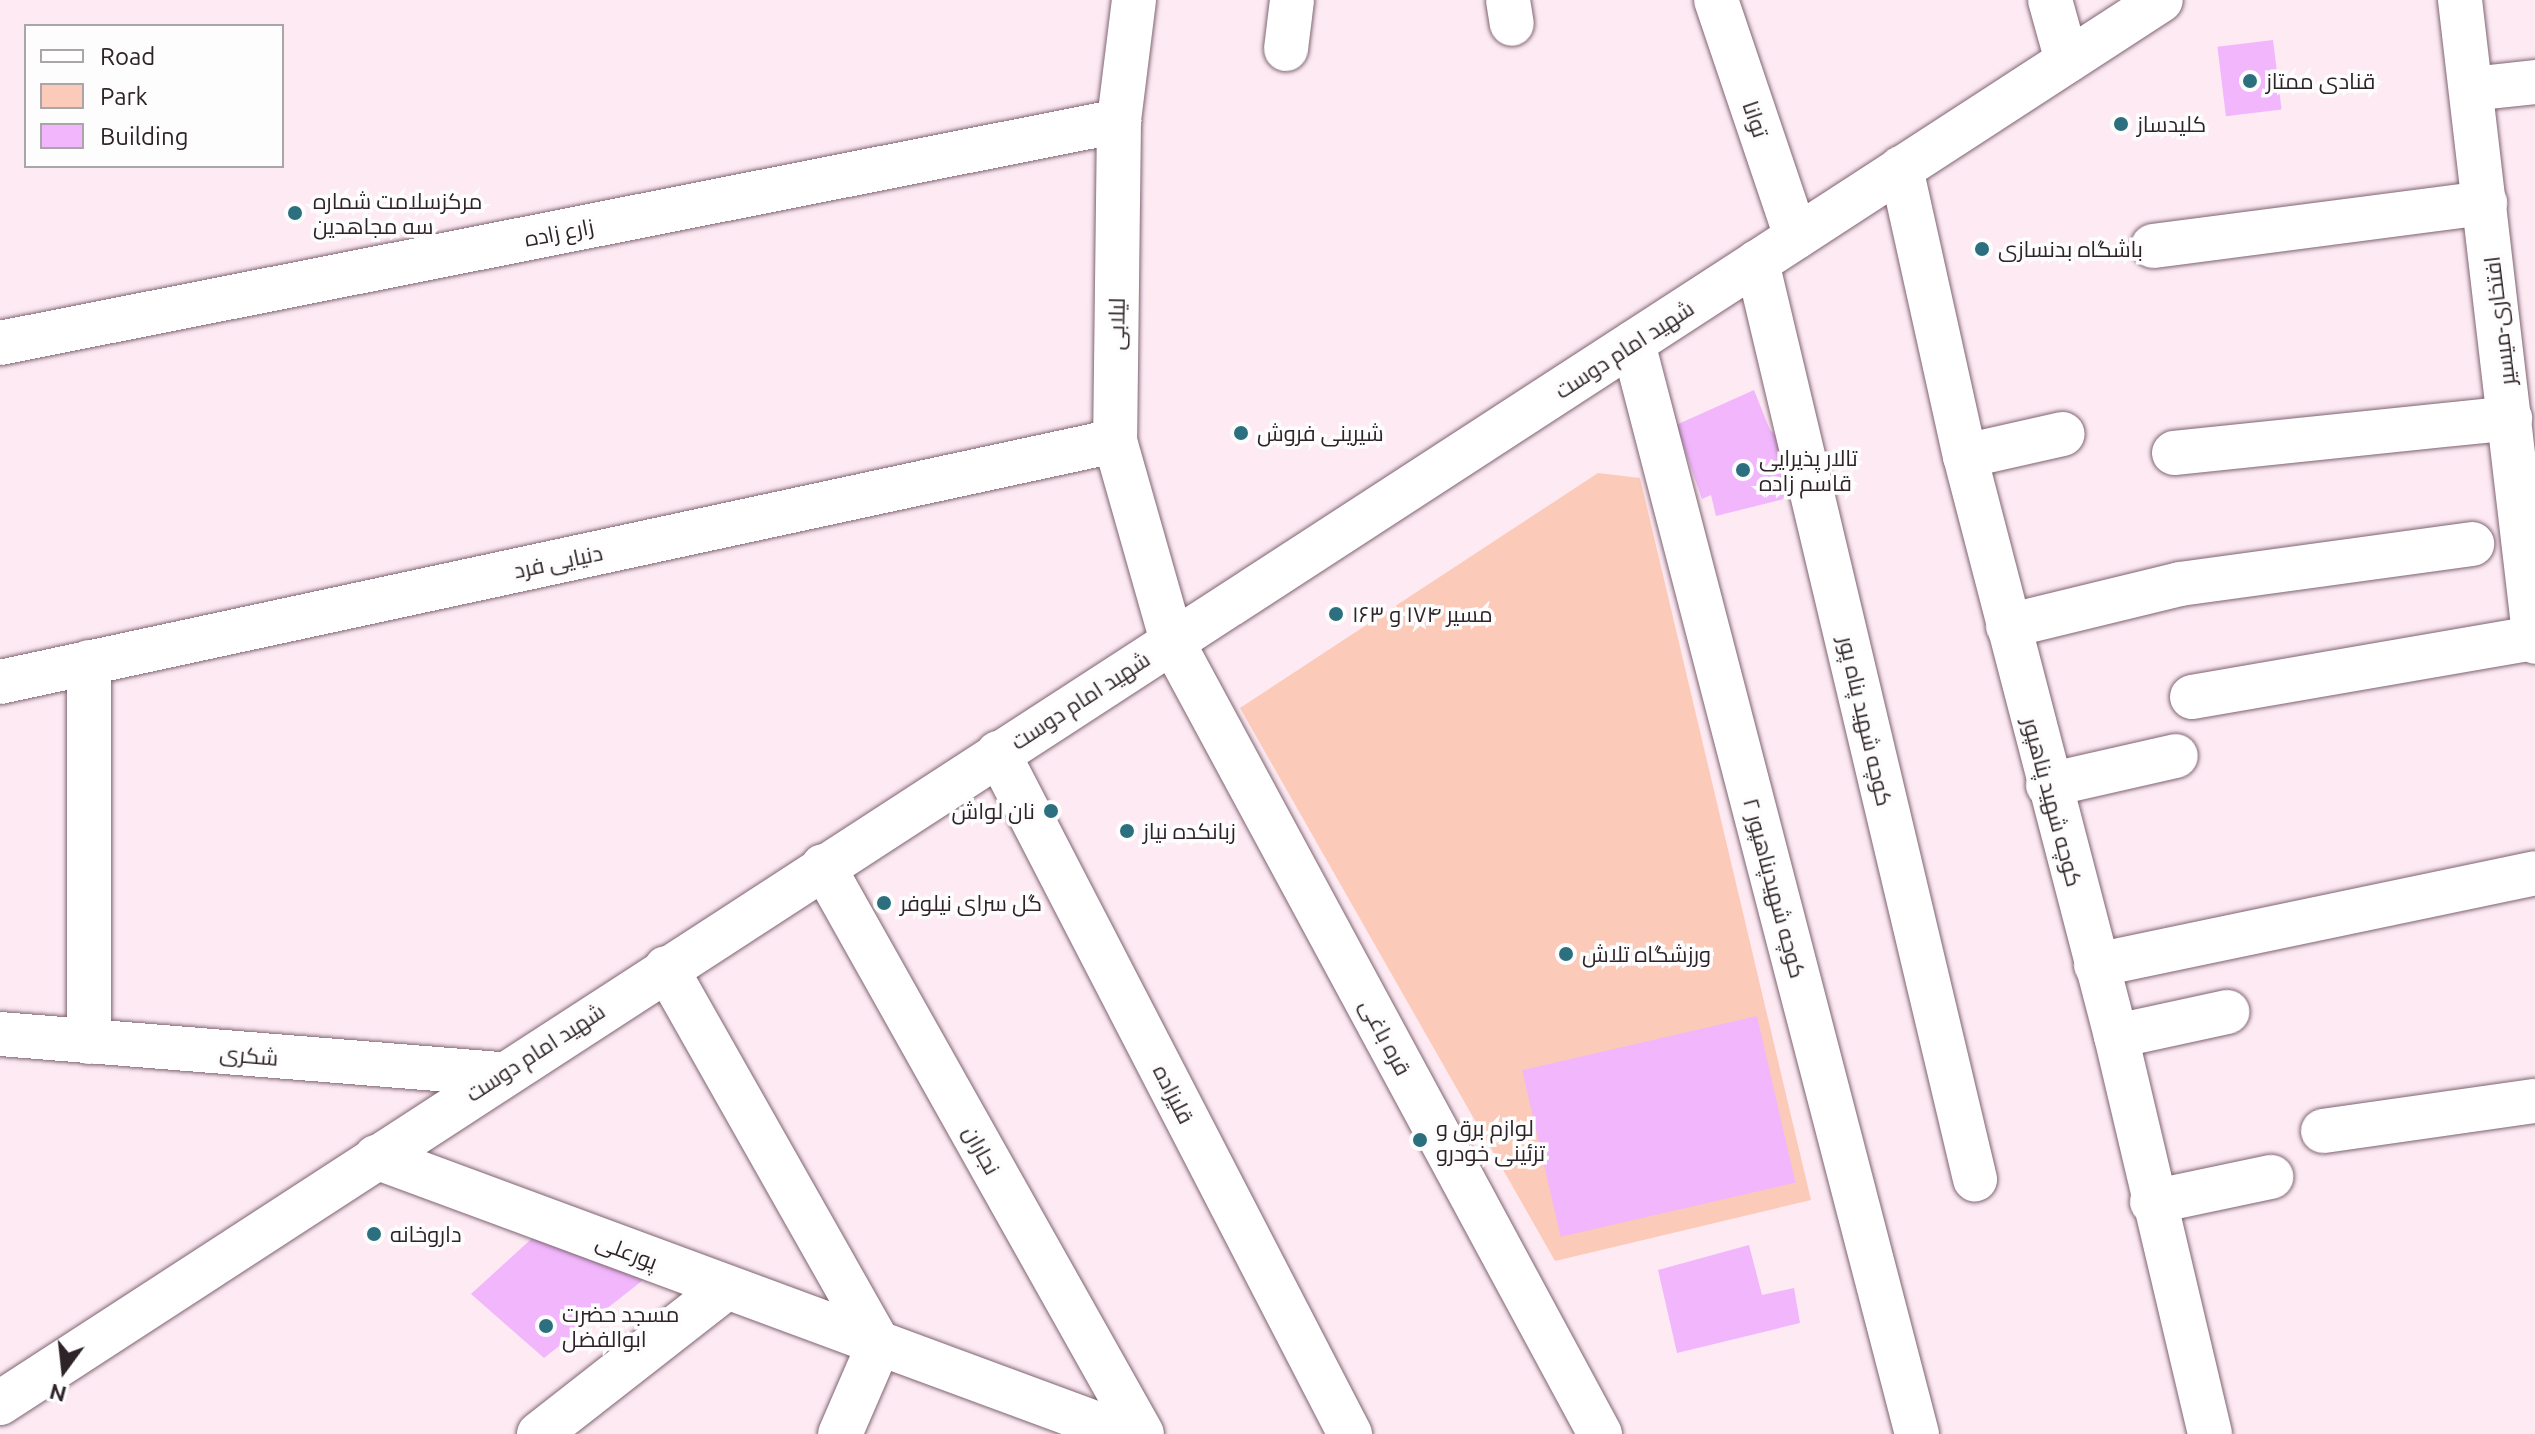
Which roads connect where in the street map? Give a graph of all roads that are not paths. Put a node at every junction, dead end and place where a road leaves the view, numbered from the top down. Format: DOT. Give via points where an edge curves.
graph roads {
  1 [pos="1134,0"];
  2 [pos="1292,0"];
  3 [pos="1716,0"];
  4 [pos="2050,0"];
  5 [pos="2161,0"];
  6 [pos="2460,0"];
  7 [pos="1286,49"];
  8 [pos="2067,61"];
  9 [pos="2535,82"];
  10 [pos="2471,89"];
  11 [pos="1119,121"];
  12 [pos="1901,168"];
  13 [pos="2485,203"];
  14 [pos="1796,237"];
  15 [pos="2153,246"];
  16 [pos="1757,262"];
  17 [pos="2516,297"];
  18 [pos="0,343"];
  19 [pos="1633,343"];
  20 [pos="2510,418"];
  21 [pos="2063,434"];
  22 [pos="1115,441"];
  23 [pos="2174,453"];
  24 [pos="1965,456"];
  25 [pos="2528,526"];
  26 [pos="2472,544"];
  27 [pos="2008,626"];
  28 [pos="2535,640"];
  29 [pos="1172,641"];
  30 [pos="89,662"];
  31 [pos="0,682"];
  32 [pos="2192,697"];
  33 [pos="998,753"];
  34 [pos="2176,756"];
  35 [pos="2048,785"];
  36 [pos="823,866"];
  37 [pos="2535,873"];
  38 [pos="2096,965"];
  39 [pos="666,968"];
  40 [pos="2227,1012"];
  41 [pos="0,1034"];
  42 [pos="2116,1036"];
  43 [pos="89,1042"];
  44 [pos="499,1074"];
  45 [pos="2535,1101"];
  46 [pos="2323,1131"];
  47 [pos="376,1157"];
  48 [pos="2271,1177"];
  49 [pos="1975,1179"];
  50 [pos="2152,1202"];
  51 [pos="726,1288"];
  52 [pos="879,1344"];
  53 [pos="0,1403"];
  54 [pos="1045,1421"];
  55 [pos="539,1434"];
  56 [pos="840,1434"];
  57 [pos="1125,1434"];
  58 [pos="1142,1434"];
  59 [pos="1350,1434"];
  60 [pos="1600,1434"];
  61 [pos="1917,1434"];
  62 [pos="2210,1434"];
  1 -- 11 [label="street, لیلابی"];
  2 -- 7 [label="street"];
  3 -- 14 [label="street, توانا"];
  4 -- 8 [label="street"];
  5 -- 8 [label="street, شهید امام دوست"];
  6 -- 10 [label="street, افتخاری-میسیر"];
  8 -- 12 [label="street, شهید امام دوست"];
  9 -- 10 [label="street"];
  10 -- 13 [label="street, افتخاری-میسیر"];
  11 -- 18 [label="street, زارع زاده"];
  11 -- 22 [label="street, لیلابی"];
  12 -- 14 [label="street, شهید امام دوست"];
  12 -- 24 [label="street, کوچه شهید پناهپور"];
  13 -- 15 [label="street"];
  13 -- 17 [label="street, افتخاری-میسیر"];
  14 -- 16 [label="street, شهید امام دوست"];
  16 -- 19 [label="street, شهید امام دوست"];
  16 -- 49 [label="street, کوچه شهید پناه پور"];
  17 -- 20 [label="street, افتخاری-میسیر"];
  19 -- 29 [label="street, شهید امام دوست"];
  19 -- 61 [label="street, ۲ کوچه شهیدپناهپور"];
  20 -- 23 [label="street"];
  20 -- 25 [label="street, افتخاری-میسیر"];
  21 -- 24 [label="street"];
  22 -- 29 [label="street, لیلابی"];
  22 -- 30 [label="street, دنیایی فرد"];
  24 -- 27 [label="street, کوچه شهید پناهپور"];
  25 -- 28 [label="street, افتخاری-میسیر"];
  26 -- 27 [label="street" via="2180,584"];
  27 -- 35 [label="street, کوچه شهید پناهپور"];
  28 -- 32 [label="street"];
  29 -- 33 [label="street, شهید امام دوست"];
  29 -- 60 [label="street, قره باغی"];
  30 -- 31 [label="street, دنیایی فرد"];
  30 -- 43 [label="street"];
  33 -- 36 [label="street, شهید امام دوست"];
  33 -- 59 [label="street, قلیزاده"];
  34 -- 35 [label="street"];
  35 -- 38 [label="street, کوچه شهید پناهپور"];
  36 -- 39 [label="street, شهید امام دوست"];
  36 -- 58 [label="street, نجاران"];
  37 -- 38 [label="street"];
  38 -- 42 [label="street, کوچه شهید پناهپور"];
  39 -- 44 [label="street, شهید امام دوست"];
  39 -- 52 [label="street"];
  40 -- 42 [label="street"];
  41 -- 43 [label="street, شکری"];
  42 -- 50 [label="street, کوچه شهید پناهپور"];
  43 -- 44 [label="street, شکری"];
  44 -- 47 [label="street, شهید امام دوست"];
  45 -- 46 [label="street"];
  47 -- 51 [label="street, پورعلی"];
  47 -- 53 [label="street, شهید امام دوست"];
  48 -- 50 [label="street"];
  50 -- 62 [label="street, کوچه شهید پناهپور"];
  51 -- 52 [label="street, پورعلی"];
  51 -- 55 [label="street"];
  52 -- 54 [label="street, پورعلی"];
  52 -- 56 [label="street"];
  54 -- 57 [label="street, پورعلی"];
}
